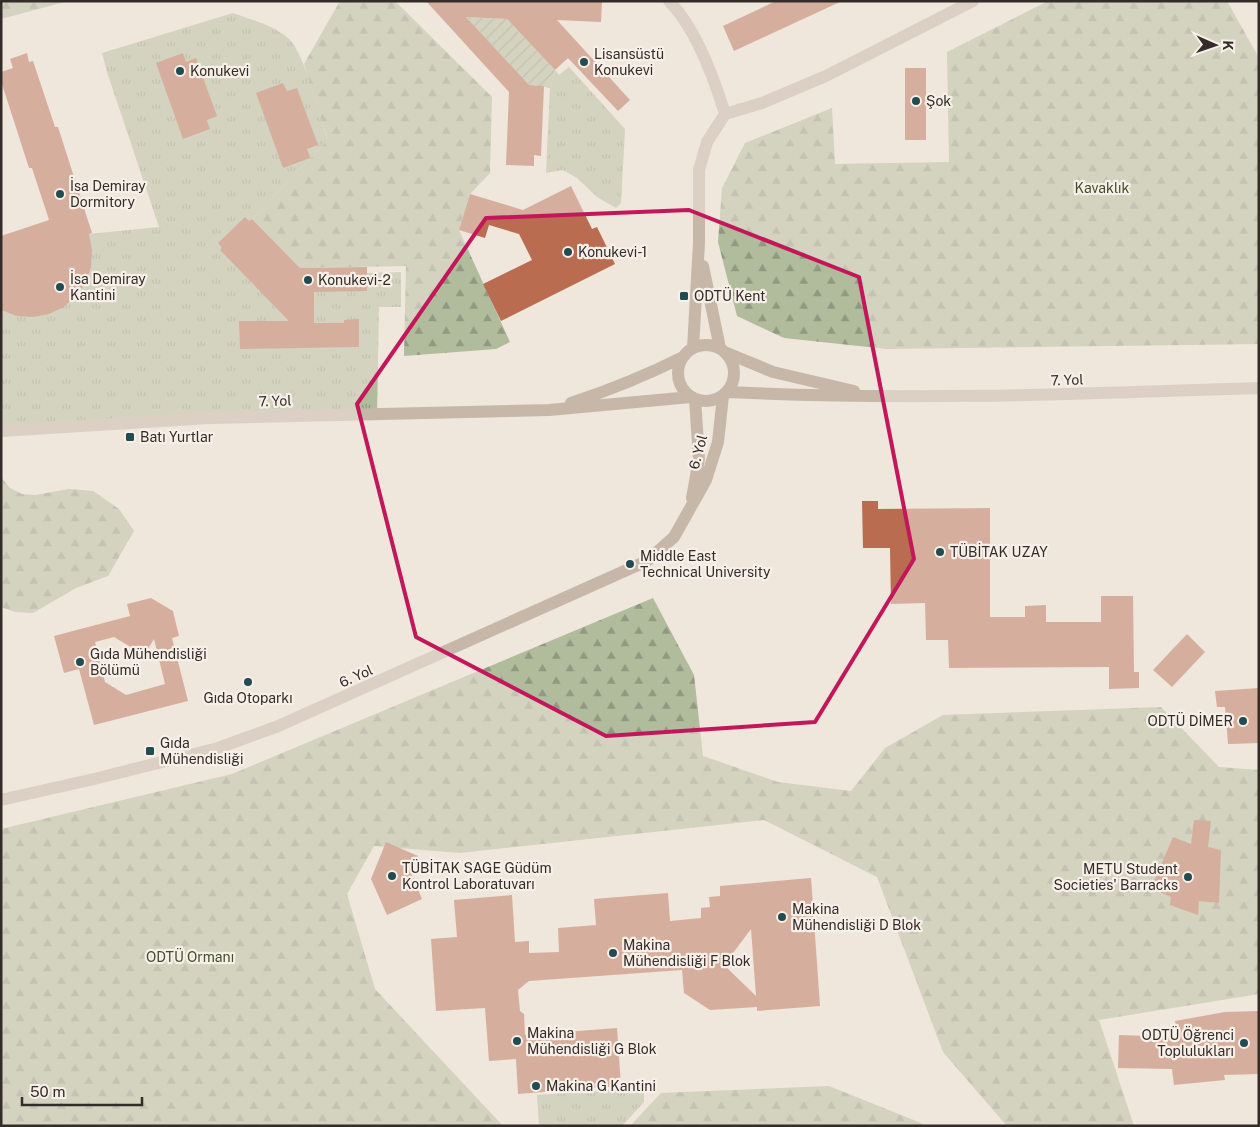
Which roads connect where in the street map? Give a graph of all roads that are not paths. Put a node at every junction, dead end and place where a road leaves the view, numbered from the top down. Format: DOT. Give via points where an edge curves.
graph roads {
  1 [pos="669,1"];
  2 [pos="973,1"];
  3 [pos="724,114"];
  4 [pos="699,244"];
  5 [pos="694,348"];
  6 [pos="723,350"];
  7 [pos="683,357"];
  8 [pos="1259,388"];
  9 [pos="725,394"];
  10 [pos="876,396"];
  11 [pos="693,398"];
  12 [pos="549,410"];
  13 [pos="1,431"];
  14 [pos="689,511"];
  15 [pos="1,800"];
  1 -- 3 [label="street" via="681,13 702,55 715,82"];
  2 -- 3 [label="street" via="826,76 762,103"];
  3 -- 4 [label="street" via="707,142 699,170"];
  4 -- 5 [label="street"];
  4 -- 6 [label="street"];
  5 -- 6 [label="street, 7. Yol" via="711,345"];
  5 -- 7 [label="street, 7. Yol"];
  6 -- 9 [label="street" via="735,369 732,387"];
  6 -- 10 [label="street, 7. Yol" via="773,372"];
  7 -- 11 [label="street" via="679,365 680,383"];
  7 -- 12 [label="street, 7. Yol" via="606,392"];
  8 -- 10 [label="street, 7. Yol" via="1038,396"];
  9 -- 10 [label="street, 7. Yol"];
  9 -- 11 [label="street, 7. Yol" via="709,402"];
  9 -- 14 [label="street, 6. Yol" via="718,442 706,480"];
  11 -- 12 [label="street, 7. Yol"];
  11 -- 14 [label="street, 6. Yol" via="699,459"];
  12 -- 13 [label="street, 7. Yol" via="210,418"];
  14 -- 15 [label="street, 6. Yol" via="674,537 647,561 276,727 218,748"];
}
